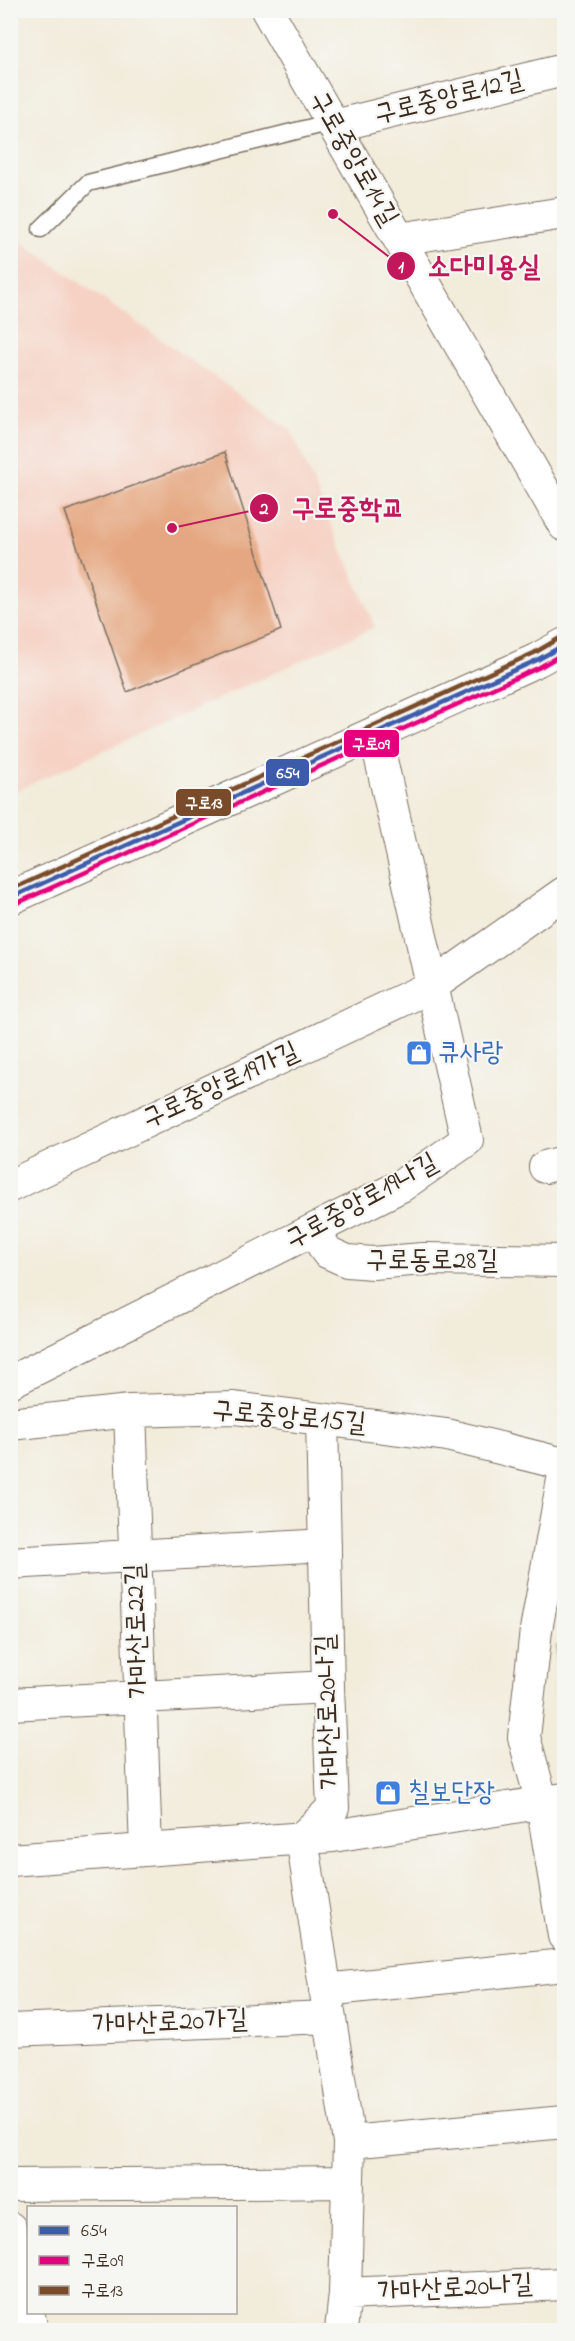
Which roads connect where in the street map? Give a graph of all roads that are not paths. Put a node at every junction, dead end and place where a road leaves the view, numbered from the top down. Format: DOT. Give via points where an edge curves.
graph roads {
  1 [pos="267,10"];
  2 [pos="564,70"];
  3 [pos="333,124"];
  4 [pos="564,213"];
  5 [pos="41,229"];
  6 [pos="399,238"];
  7 [pos="564,525"];
  8 [pos="564,645"];
  9 [pos="375,733"];
  10 [pos="564,893"];
  11 [pos="10,898"];
  12 [pos="432,986"];
  13 [pos="10,1186"];
  14 [pos="314,1230"];
  15 [pos="564,1261"];
  16 [pos="10,1382"];
  17 [pos="130,1411"];
  18 [pos="322,1419"];
  19 [pos="10,1424"];
  20 [pos="564,1464"];
  21 [pos="564,1474"];
  22 [pos="325,1545"];
  23 [pos="135,1556"];
  24 [pos="10,1563"];
  25 [pos="328,1687"];
  26 [pos="141,1697"];
  27 [pos="10,1704"];
  28 [pos="554,1801"];
  29 [pos="302,1838"];
  30 [pos="146,1850"];
  31 [pos="10,1860"];
  32 [pos="564,1936"];
  33 [pos="564,1965"];
  34 [pos="327,2004"];
  35 [pos="10,2030"];
  36 [pos="564,2122"];
  37 [pos="349,2142"];
  38 [pos="347,2182"];
  39 [pos="10,2185"];
  40 [pos="10,2228"];
  41 [pos="564,2284"];
  42 [pos="345,2294"];
  43 [pos="27,2308"];
  44 [pos="28,2314"];
  45 [pos="32,2331"];
  46 [pos="341,2331"];
  1 -- 3 [label="street, 구로중앙로14길"];
  2 -- 3 [label="street, 구로중앙로12길"];
  3 -- 5 [label="lane" via="88,183"];
  3 -- 6 [label="street, 구로중앙로14길"];
  4 -- 6 [label="street"];
  6 -- 7 [label="street, 구로중앙로14길"];
  8 -- 9 [label="street"];
  9 -- 11 [label="street"];
  9 -- 12 [label="street, 구로중앙로19나길"];
  10 -- 12 [label="street"];
  12 -- 13 [label="street, 구로중앙로19가길"];
  12 -- 14 [label="street, 구로중앙로19나길" via="467,1140 401,1186"];
  14 -- 15 [label="street, 구로동로28길" via="327,1252 347,1261"];
  14 -- 16 [label="street, 구로중앙로19나길"];
  17 -- 18 [label="street, 구로중앙로15길" via="234,1408"];
  17 -- 19 [label="street, 구로중앙로15길"];
  17 -- 23 [label="street, 가마산로22길"];
  18 -- 20 [label="street, 구로중앙로15길" via="447,1435"];
  18 -- 22 [label="street, 가마산로20나길"];
  21 -- 28 [label="street" via="536,1630 524,1737"];
  22 -- 23 [label="street"];
  22 -- 25 [label="street, 가마산로20나길"];
  23 -- 24 [label="street"];
  23 -- 26 [label="street, 가마산로22길"];
  25 -- 26 [label="street"];
  25 -- 29 [label="street, 가마산로20나길" via="333,1808"];
  26 -- 27 [label="street"];
  26 -- 30 [label="street, 가마산로22길"];
  28 -- 29 [label="street"];
  28 -- 32 [label="street"];
  29 -- 30 [label="street"];
  29 -- 34 [label="street, 가마산로20나길"];
  30 -- 31 [label="street"];
  33 -- 34 [label="street"];
  34 -- 35 [label="street, 가마산로20가길"];
  34 -- 37 [label="street, 가마산로20나길"];
  36 -- 37 [label="street"];
  37 -- 38 [label="street, 가마산로20나길"];
  38 -- 39 [label="street"];
  38 -- 42 [label="street, 가마산로20나길"];
  40 -- 43 [label="street"];
  41 -- 42 [label="street, 가마산로20나길"];
  42 -- 46 [label="street, 가마산로20나길"];
  44 -- 45 [label="street"];
}
